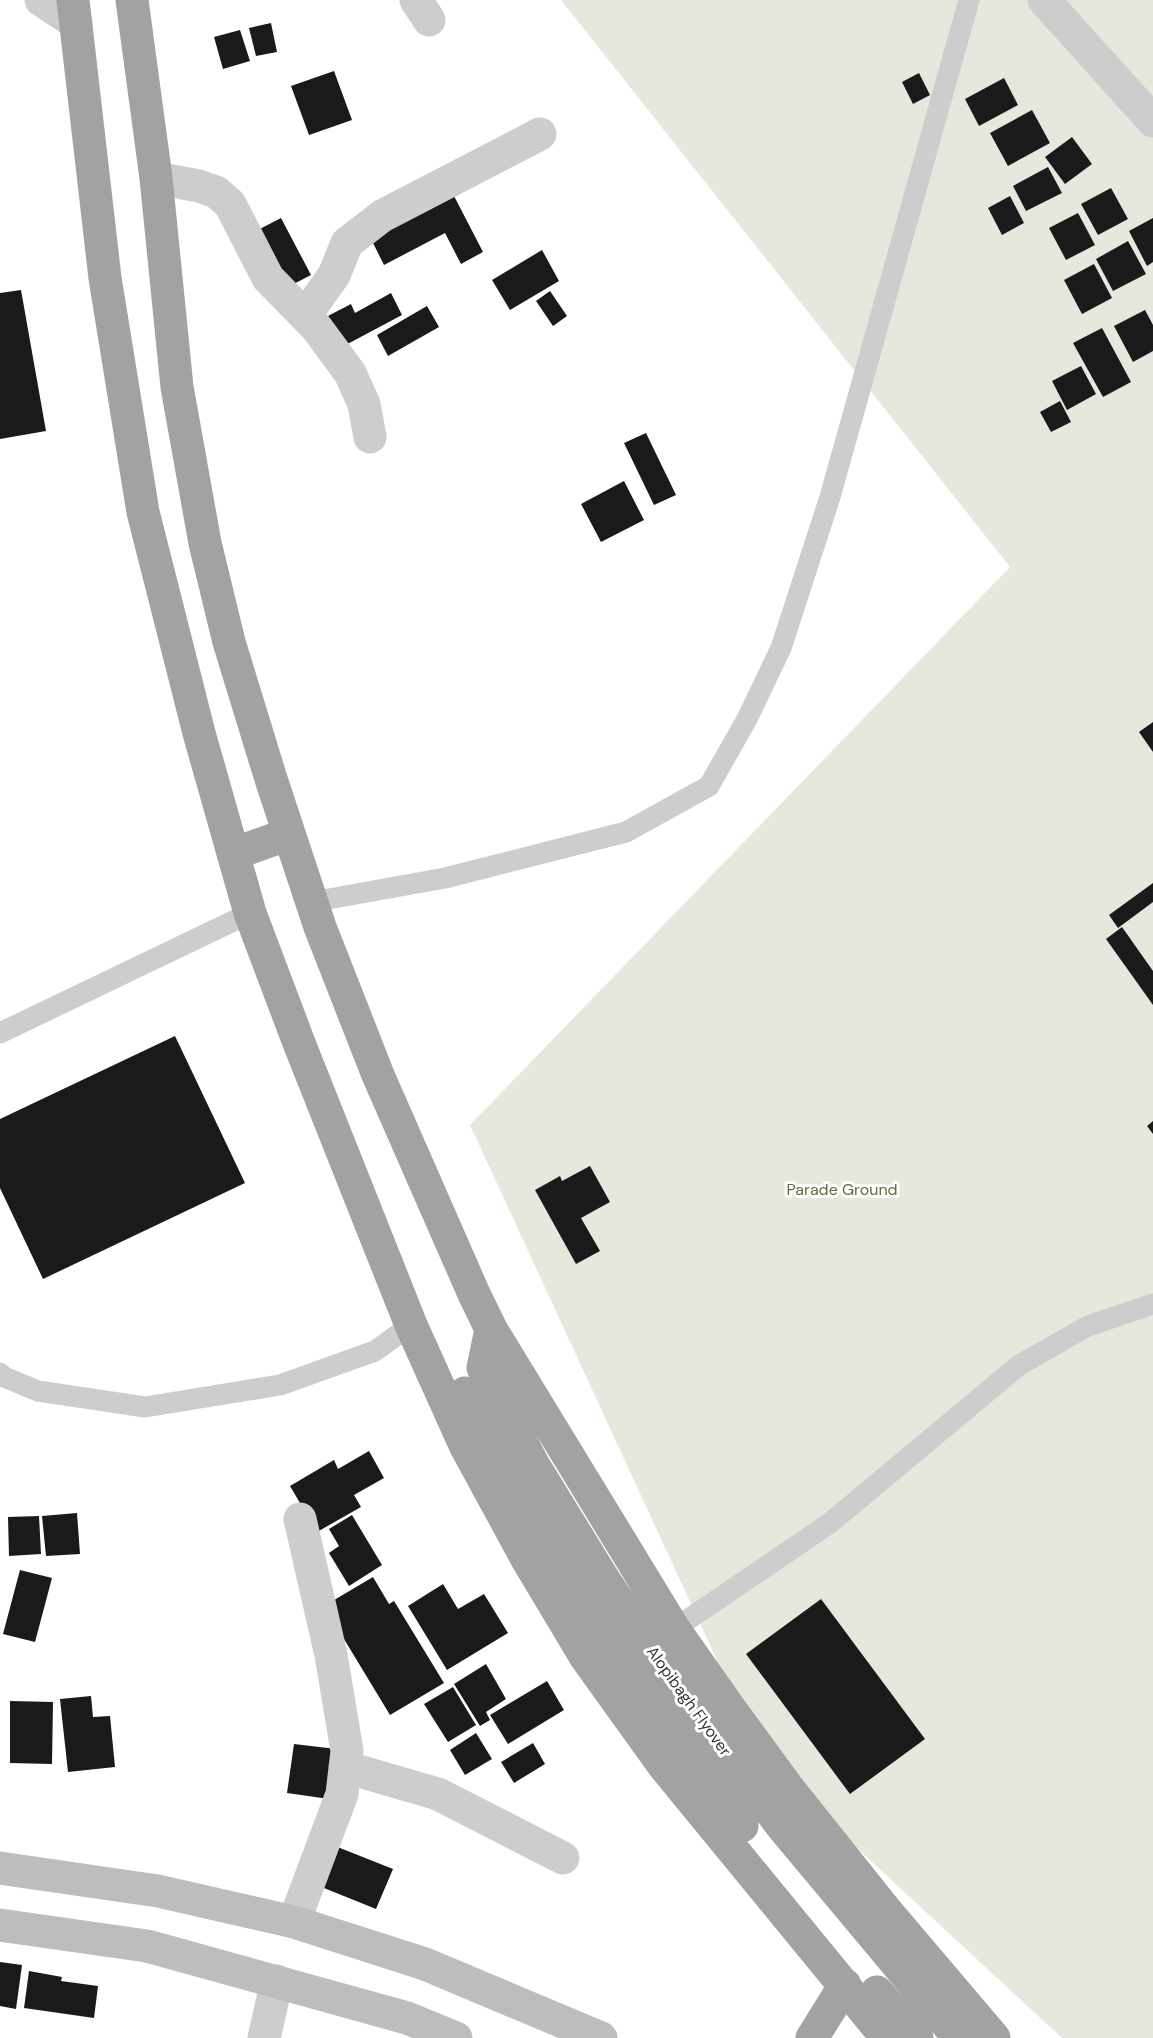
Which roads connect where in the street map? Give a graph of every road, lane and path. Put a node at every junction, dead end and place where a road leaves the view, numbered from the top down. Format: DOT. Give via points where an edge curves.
graph roads {
  1 [pos="41,0"];
  2 [pos="132,0"];
  3 [pos="969,0"];
  4 [pos="1044,0"];
  5 [pos="74,11"];
  6 [pos="1153,121"];
  7 [pos="540,134"];
  8 [pos="156,178"];
  9 [pos="305,316"];
  10 [pos="370,437"];
  11 [pos="289,834"];
  12 [pos="233,854"];
  13 [pos="312,902"];
  14 [pos="250,913"];
  15 [pos="0,1033"];
  16 [pos="1153,1304"];
  17 [pos="411,1325"];
  18 [pos="492,1329"];
  19 [pos="428,1362"];
  20 [pos="0,1373"];
  21 [pos="471,1375"];
  22 [pos="300,1519"];
  23 [pos="674,1629"];
  24 [pos="345,1767"];
  25 [pos="563,1858"];
  26 [pos="0,1868"];
  27 [pos="294,1922"];
  28 [pos="0,1925"];
  29 [pos="277,1981"];
  30 [pos="845,1985"];
  31 [pos="264,2038"];
  32 [pos="456,2038"];
  33 [pos="601,2038"];
  34 [pos="812,2038"];
  35 [pos="887,2038"];
  36 [pos="917,2038"];
  37 [pos="959,2038"];
  38 [pos="994,2038"];
  1 -- 5 [label="street"];
  2 -- 8 [label="highway"];
  3 -- 13 [label="lane" via="808,567 781,648 709,786 626,832 445,878"];
  4 -- 6 [label="street"];
  5 -- 12 [label="highway" via="105,278 142,512"];
  7 -- 9 [label="street" via="382,216 347,243 334,275"];
  8 -- 9 [label="street" via="199,186 216,192 230,204 268,278"];
  8 -- 11 [label="highway" via="177,387 205,543 229,642"];
  9 -- 10 [label="street" via="350,373 364,404"];
  11 -- 12 [label="highway"];
  11 -- 13 [label="highway"];
  12 -- 14 [label="highway"];
  13 -- 18 [label="highway" via="378,1075"];
  14 -- 15 [label="lane"];
  14 -- 17 [label="highway"];
  16 -- 23 [label="lane" via="1088,1326 1018,1366 830,1523"];
  17 -- 19 [label="highway"];
  17 -- 20 [label="lane" via="375,1351 280,1385 145,1407 38,1391"];
  18 -- 21 [label="highway"];
  18 -- 23 [label="highway"];
  19 -- 21 [label="highway"];
  19 -- 30 [label="highway" via="465,1445 585,1656 664,1766"];
  21 -- 36 [label="highway, Alopibagh Flyover" via="512,1485 655,1712 719,1798"];
  21 -- 37 [label="highway, Alopibagh Flyover" via="691,1708 785,1830"];
  22 -- 24 [label="street" via="331,1656 346,1750"];
  23 -- 38 [label="highway" via="795,1797"];
  24 -- 25 [label="street" via="438,1794"];
  24 -- 27 [label="street" via="342,1794"];
  26 -- 27 [label="main road" via="158,1891"];
  27 -- 33 [label="main road" via="425,1964"];
  28 -- 29 [label="main road" via="147,1946"];
  29 -- 31 [label="street"];
  29 -- 32 [label="main road" via="407,2018"];
  30 -- 34 [label="highway"];
  30 -- 35 [label="highway"];
}
